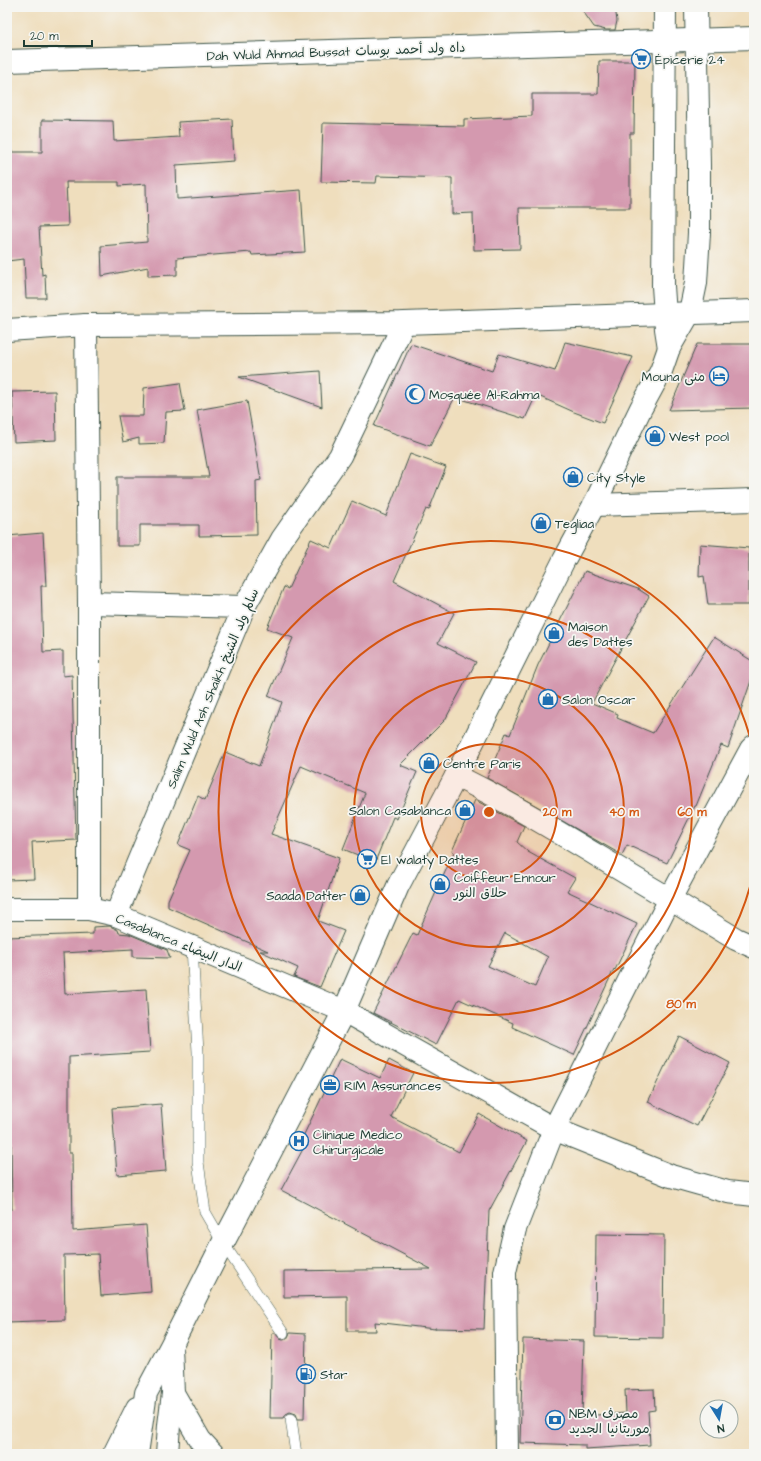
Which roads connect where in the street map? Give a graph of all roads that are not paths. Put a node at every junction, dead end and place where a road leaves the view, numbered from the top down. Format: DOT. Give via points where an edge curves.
graph roads {
  1 [pos="665,7"];
  2 [pos="696,7"];
  3 [pos="754,38"];
  4 [pos="665,40"];
  5 [pos="697,40"];
  6 [pos="7,61"];
  7 [pos="754,311"];
  8 [pos="690,312"];
  9 [pos="665,314"];
  10 [pos="404,323"];
  11 [pos="86,325"];
  12 [pos="7,330"];
  13 [pos="669,348"];
  14 [pos="754,500"];
  15 [pos="594,505"];
  16 [pos="89,602"];
  17 [pos="244,607"];
  18 [pos="754,746"];
  19 [pos="456,776"];
  20 [pos="670,899"];
  21 [pos="7,909"];
  22 [pos="89,909"];
  23 [pos="116,915"];
  24 [pos="192,947"];
  25 [pos="754,947"];
  26 [pos="344,1010"];
  27 [pos="554,1129"];
  28 [pos="754,1195"];
  29 [pos="223,1243"];
  30 [pos="283,1333"];
  31 [pos="171,1346"];
  32 [pos="146,1393"];
  33 [pos="173,1393"];
  34 [pos="292,1419"];
  35 [pos="114,1454"];
  36 [pos="137,1454"];
  37 [pos="167,1454"];
  38 [pos="213,1454"];
  39 [pos="296,1454"];
  40 [pos="507,1454"];
  1 -- 4 [label="street"];
  2 -- 5 [label="street"];
  3 -- 5 [label="street, Dah Wuld Ahmad Bussat داه ولد أحمد بوسات"];
  4 -- 5 [label="street, Dah Wuld Ahmad Bussat داه ولد أحمد بوسات"];
  4 -- 6 [label="street, Dah Wuld Ahmad Bussat داه ولد أحمد بوسات"];
  4 -- 9 [label="street"];
  5 -- 8 [label="street" via="699,232 696,283"];
  7 -- 8 [label="street"];
  8 -- 9 [label="street"];
  8 -- 13 [label="street"];
  9 -- 10 [label="street"];
  9 -- 13 [label="street"];
  10 -- 11 [label="street"];
  10 -- 17 [label="street, Salim Wuld Ash Shaikh سالم ولد الشيخ" via="340,456 282,539"];
  11 -- 12 [label="street"];
  11 -- 16 [label="street"];
  13 -- 15 [label="street" via="661,371"];
  14 -- 15 [label="street"];
  15 -- 19 [label="street"];
  16 -- 17 [label="street"];
  16 -- 22 [label="street"];
  17 -- 23 [label="street, Salim Wuld Ash Shaikh سالم ولد الشيخ"];
  18 -- 20 [label="street"];
  19 -- 20 [label="street"];
  19 -- 26 [label="street" via="398,886"];
  20 -- 25 [label="street"];
  20 -- 27 [label="street"];
  21 -- 22 [label="street, Casablanca الدار البيضاء"];
  22 -- 23 [label="street, Casablanca الدار البيضاء"];
  23 -- 24 [label="street, Casablanca الدار البيضاء"];
  24 -- 26 [label="street, Casablanca الدار البيضاء"];
  24 -- 29 [label="lane" via="198,1052 198,1162 205,1212"];
  26 -- 27 [label="street, Casablanca الدار البيضاء"];
  26 -- 29 [label="street"];
  27 -- 28 [label="street, Casablanca الدار البيضاء" via="671,1176 728,1192"];
  27 -- 40 [label="street" via="515,1229 506,1272"];
  29 -- 30 [label="lane"];
  29 -- 31 [label="street"];
  31 -- 32 [label="street"];
  31 -- 33 [label="street"];
  32 -- 35 [label="street"];
  32 -- 36 [label="street"];
  33 -- 37 [label="street"];
  33 -- 38 [label="street" via="200,1440"];
  34 -- 39 [label="lane"];
}
